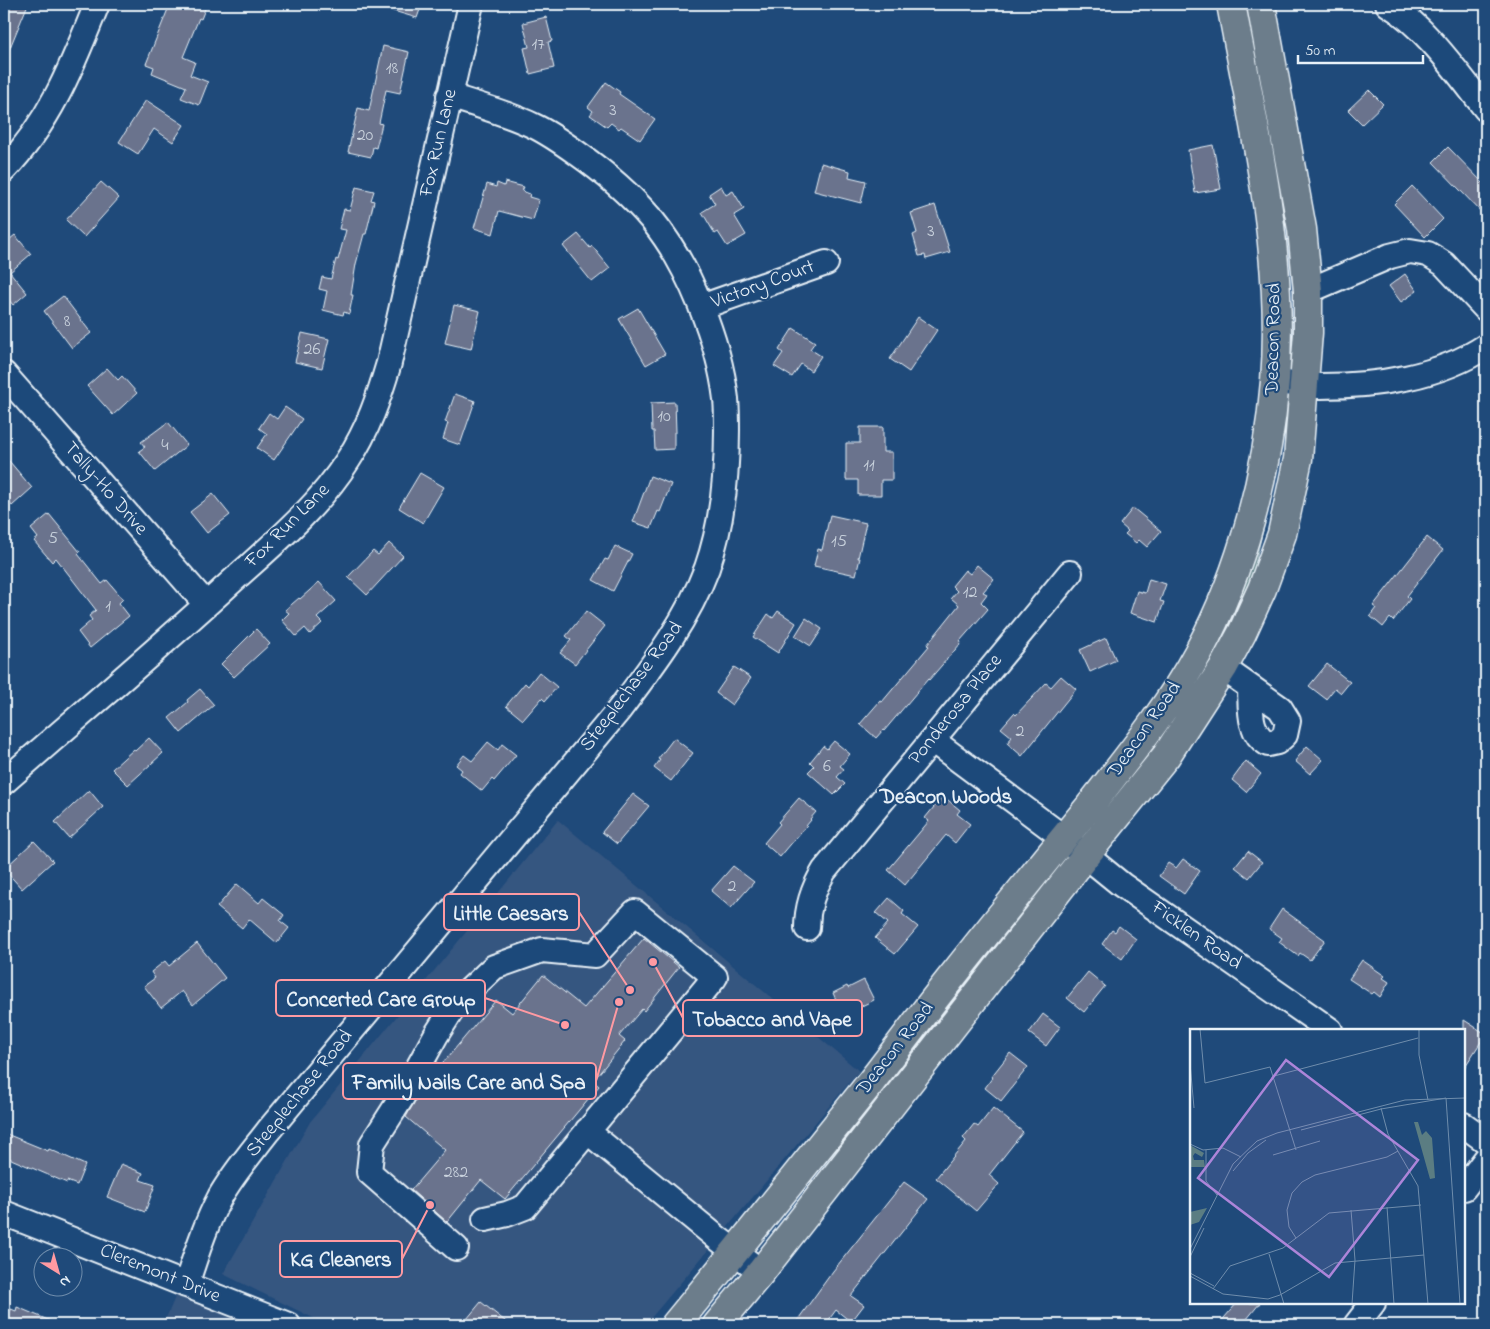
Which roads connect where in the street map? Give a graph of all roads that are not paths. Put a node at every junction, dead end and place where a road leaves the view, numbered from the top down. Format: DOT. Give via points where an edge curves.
graph roads {
  1 [pos="97,4"];
  2 [pos="471,4"];
  3 [pos="1231,4"];
  4 [pos="1261,4"];
  5 [pos="1388,4"];
  6 [pos="449,96"];
  7 [pos="1486,109"];
  8 [pos="4,170"];
  9 [pos="826,263"];
  10 [pos="1308,291"];
  11 [pos="701,308"];
  12 [pos="1486,309"];
  13 [pos="1486,346"];
  14 [pos="4,374"];
  15 [pos="1275,382"];
  16 [pos="1304,384"];
  17 [pos="1070,573"];
  18 [pos="206,604"];
  19 [pos="1222,668"];
  20 [pos="1250,688"];
  21 [pos="932,740"];
  22 [pos="4,782"];
  23 [pos="1064,838"];
  24 [pos="1086,856"];
  25 [pos="807,928"];
  26 [pos="1329,1029"];
  27 [pos="1465,1126"];
  28 [pos="587,1131"];
  29 [pos="1486,1141"];
  30 [pos="1486,1159"];
  31 [pos="1465,1187"];
  32 [pos="4,1213"];
  33 [pos="485,1219"];
  34 [pos="456,1248"];
  35 [pos="735,1252"];
  36 [pos="761,1272"];
  37 [pos="186,1285"];
  38 [pos="1372,1304"];
  39 [pos="288,1325"];
  40 [pos="675,1325"];
  41 [pos="717,1325"];
  42 [pos="1356,1325"];
  1 -- 8 [label="street" via="56,100"];
  2 -- 6 [label="street, Fox Run Lane"];
  3 -- 15 [label="main road, Deacon Road" via="1273,248 1277,320"];
  4 -- 10 [label="main road, Deacon Road" via="1299,212"];
  5 -- 7 [label="street" via="1409,20 1441,53"];
  6 -- 11 [label="street, Steeplechase Road" via="535,126 604,172 652,221 674,252"];
  6 -- 18 [label="street, Fox Run Lane" via="389,363 380,396 366,428 326,491 300,519"];
  9 -- 11 [label="street, Victory Court"];
  10 -- 12 [label="street" via="1390,256 1410,251 1428,254 1444,264"];
  10 -- 16 [label="main road, Deacon Road"];
  11 -- 37 [label="street, Steeplechase Road" via="726,400 727,448 717,533 694,600 656,662 619,710 232,1178 207,1224"];
  13 -- 16 [label="street" via="1470,357 1426,373 1371,384"];
  14 -- 18 [label="street, Tally-Ho Drive"];
  15 -- 16 [label="street"];
  15 -- 23 [label="main road, Deacon Road" via="1265,453 1249,525 1214,622 1142,740"];
  16 -- 19 [label="main road, Deacon Road" via="1298,458 1282,534 1262,589"];
  17 -- 21 [label="street, Ponderosa Place"];
  18 -- 22 [label="street, Fox Run Lane"];
  19 -- 20 [label="street"];
  19 -- 24 [label="main road, Deacon Road" via="1166,756"];
  21 -- 23 [label="street, Ficklen Road"];
  21 -- 25 [label="street, Ponderosa Place" via="824,870 810,901"];
  23 -- 24 [label="street, Ficklen Road"];
  23 -- 35 [label="main road, Deacon Road"];
  24 -- 26 [label="street, Ficklen Road" via="1122,885"];
  24 -- 36 [label="main road, Deacon Road"];
  27 -- 29 [label="street"];
  28 -- 33 [label="street" via="525,1207"];
  28 -- 34 [label="street" via="716,977 635,912 596,956 542,950 494,967 457,1002 372,1144 370,1172"];
  28 -- 35 [label="street"];
  30 -- 31 [label="street"];
  32 -- 37 [label="street, Cleremont Drive"];
  35 -- 36 [label="street"];
  35 -- 40 [label="main road, Deacon Road"];
  36 -- 41 [label="main road, Deacon Road"];
  37 -- 39 [label="street, Cleremont Drive"];
  38 -- 42 [label="street"];
}
